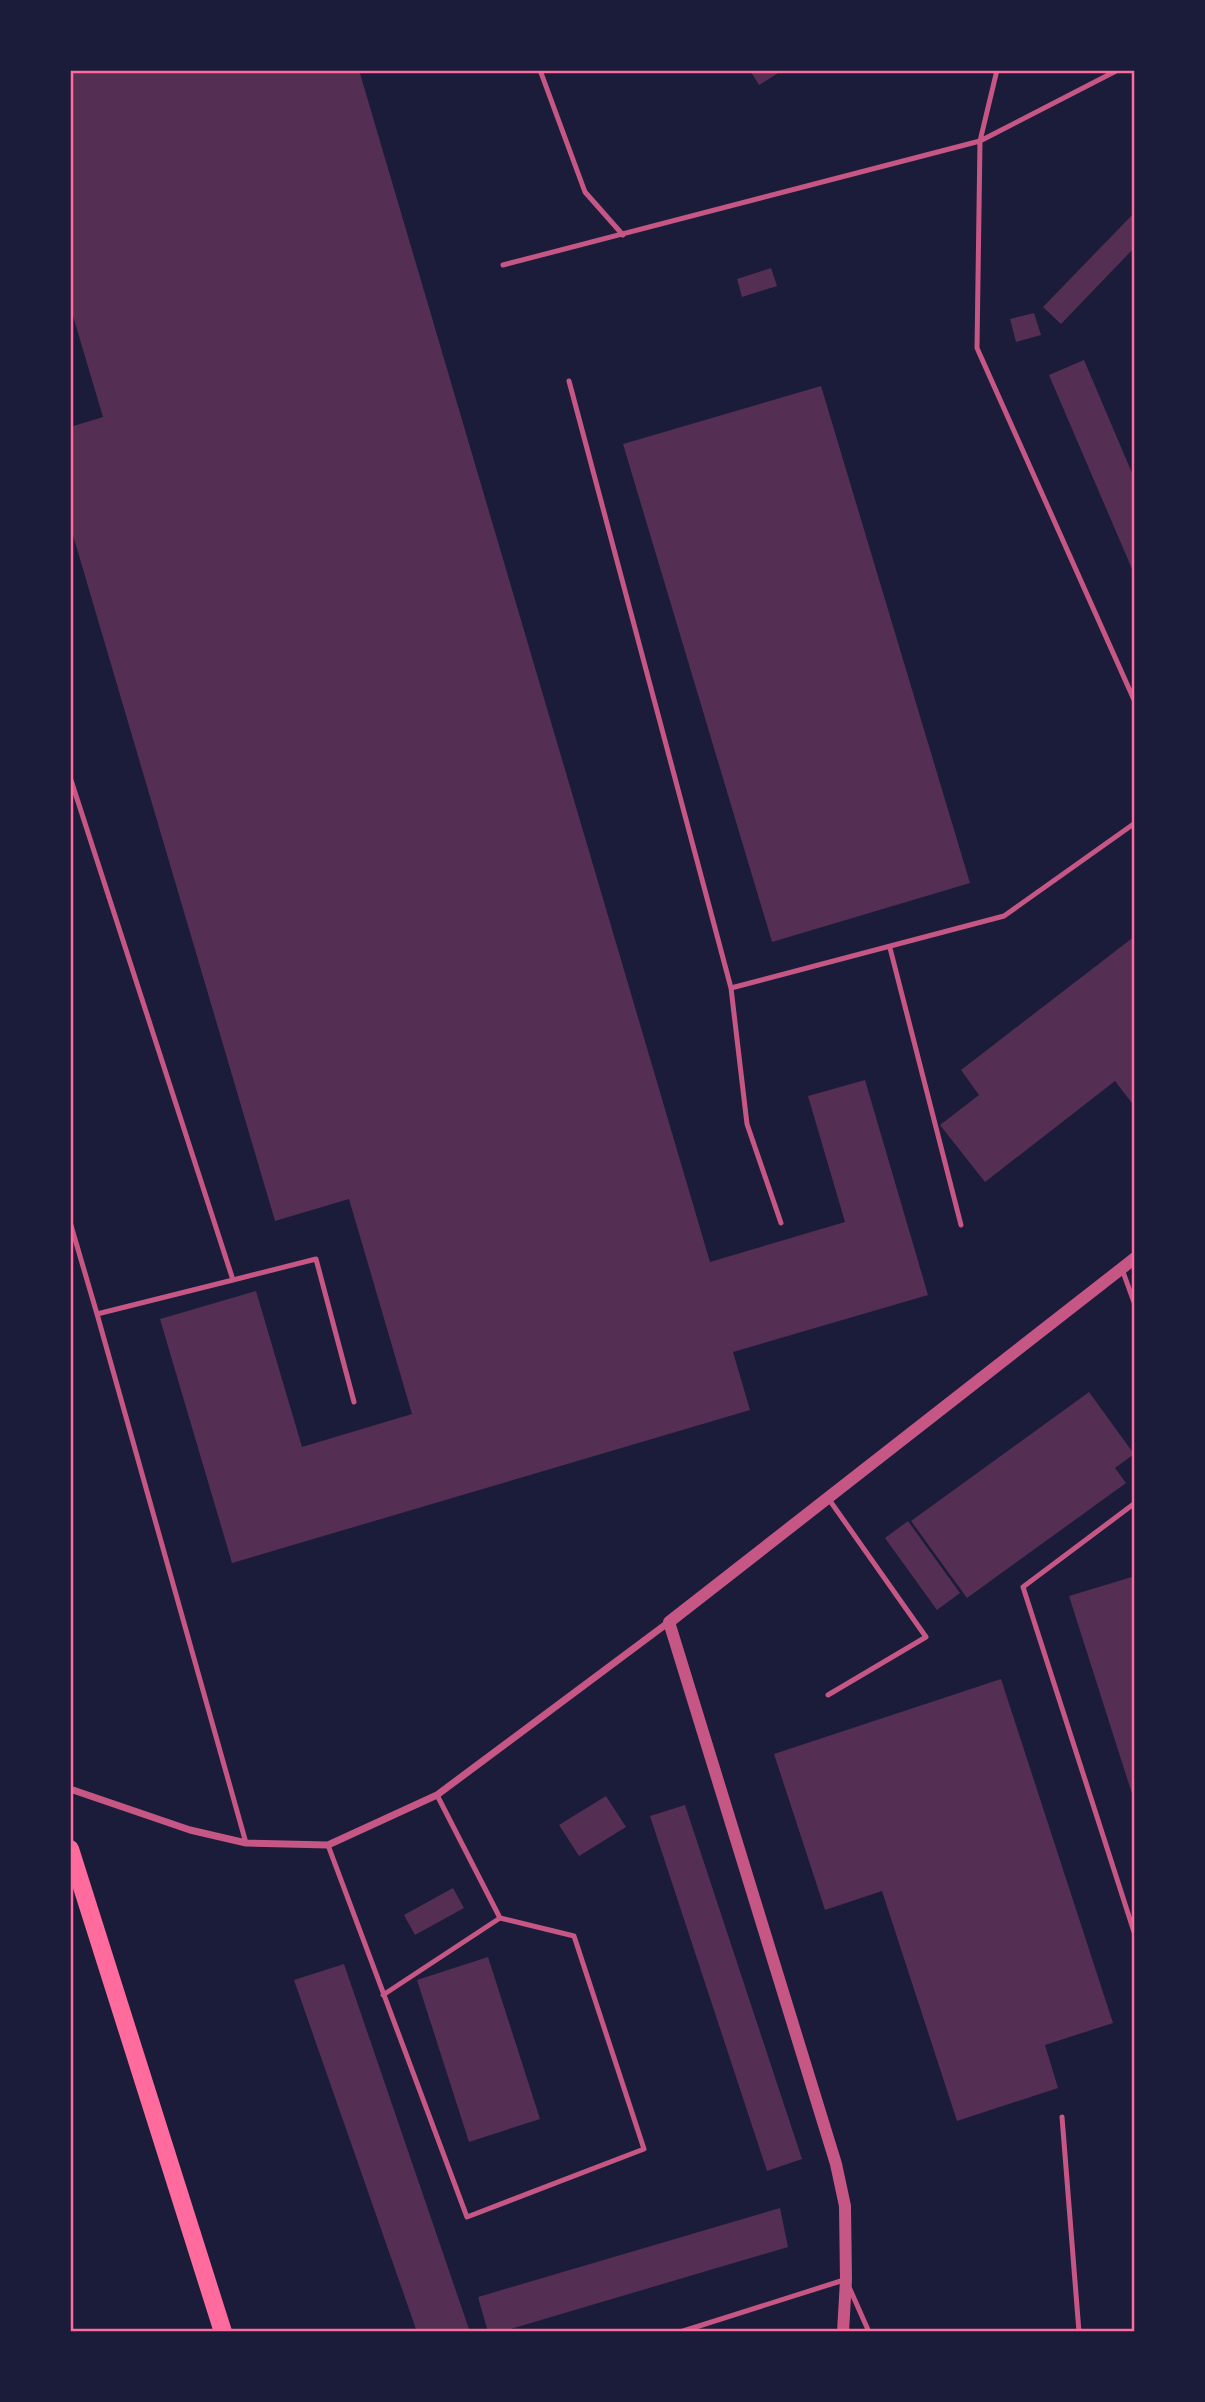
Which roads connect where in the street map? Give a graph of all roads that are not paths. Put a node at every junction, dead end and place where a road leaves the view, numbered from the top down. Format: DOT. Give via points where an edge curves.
graph roads {
  1 [pos="540,70"];
  2 [pos="998,70"];
  3 [pos="1118,70"];
  4 [pos="979,141"];
  5 [pos="622,235"];
  6 [pos="503,265"];
  7 [pos="569,381"];
  8 [pos="1135,702"];
  9 [pos="70,777"];
  10 [pos="1135,823"];
  11 [pos="890,948"];
  12 [pos="731,988"];
  13 [pos="70,1222"];
  14 [pos="781,1223"];
  15 [pos="961,1224"];
  16 [pos="1135,1258"];
  17 [pos="1122,1269"];
  18 [pos="233,1280"];
  19 [pos="1135,1305"];
  20 [pos="97,1314"];
  21 [pos="355,1402"];
  22 [pos="828,1498"];
  23 [pos="1135,1503"];
  24 [pos="669,1622"];
  25 [pos="828,1695"];
  26 [pos="70,1789"];
  27 [pos="437,1795"];
  28 [pos="246,1843"];
  29 [pos="328,1845"];
  30 [pos="70,1849"];
  31 [pos="500,1918"];
  32 [pos="1135,1935"];
  33 [pos="383,1995"];
  34 [pos="1062,2116"];
  35 [pos="846,2280"];
  36 [pos="223,2332"];
  37 [pos="680,2332"];
  38 [pos="843,2332"];
  39 [pos="869,2332"];
  40 [pos="1079,2332"];
  1 -- 5 [label="lane" via="585,192"];
  2 -- 4 [label="lane"];
  3 -- 4 [label="lane"];
  4 -- 5 [label="lane"];
  4 -- 8 [label="lane" via="976,348"];
  5 -- 6 [label="lane"];
  7 -- 12 [label="lane"];
  9 -- 18 [label="lane"];
  10 -- 11 [label="lane" via="1004,916"];
  11 -- 12 [label="lane"];
  11 -- 15 [label="lane"];
  12 -- 14 [label="lane" via="747,1124"];
  13 -- 20 [label="lane"];
  16 -- 17 [label="street"];
  17 -- 19 [label="lane"];
  17 -- 22 [label="street"];
  18 -- 20 [label="lane"];
  18 -- 21 [label="lane" via="316,1259"];
  20 -- 28 [label="lane"];
  22 -- 24 [label="street"];
  22 -- 25 [label="lane" via="926,1637"];
  23 -- 32 [label="lane" via="1023,1587"];
  24 -- 27 [label="street"];
  24 -- 35 [label="street" via="836,2164 845,2206"];
  26 -- 28 [label="street" via="190,1830"];
  27 -- 29 [label="street"];
  27 -- 31 [label="lane"];
  28 -- 29 [label="street"];
  29 -- 33 [label="lane"];
  30 -- 36 [label="main road"];
  31 -- 33 [label="lane"];
  31 -- 33 [label="lane" via="574,1936 644,2149 467,2217"];
  34 -- 40 [label="lane"];
  35 -- 37 [label="lane"];
  35 -- 38 [label="street"];
  35 -- 39 [label="lane"];
}
